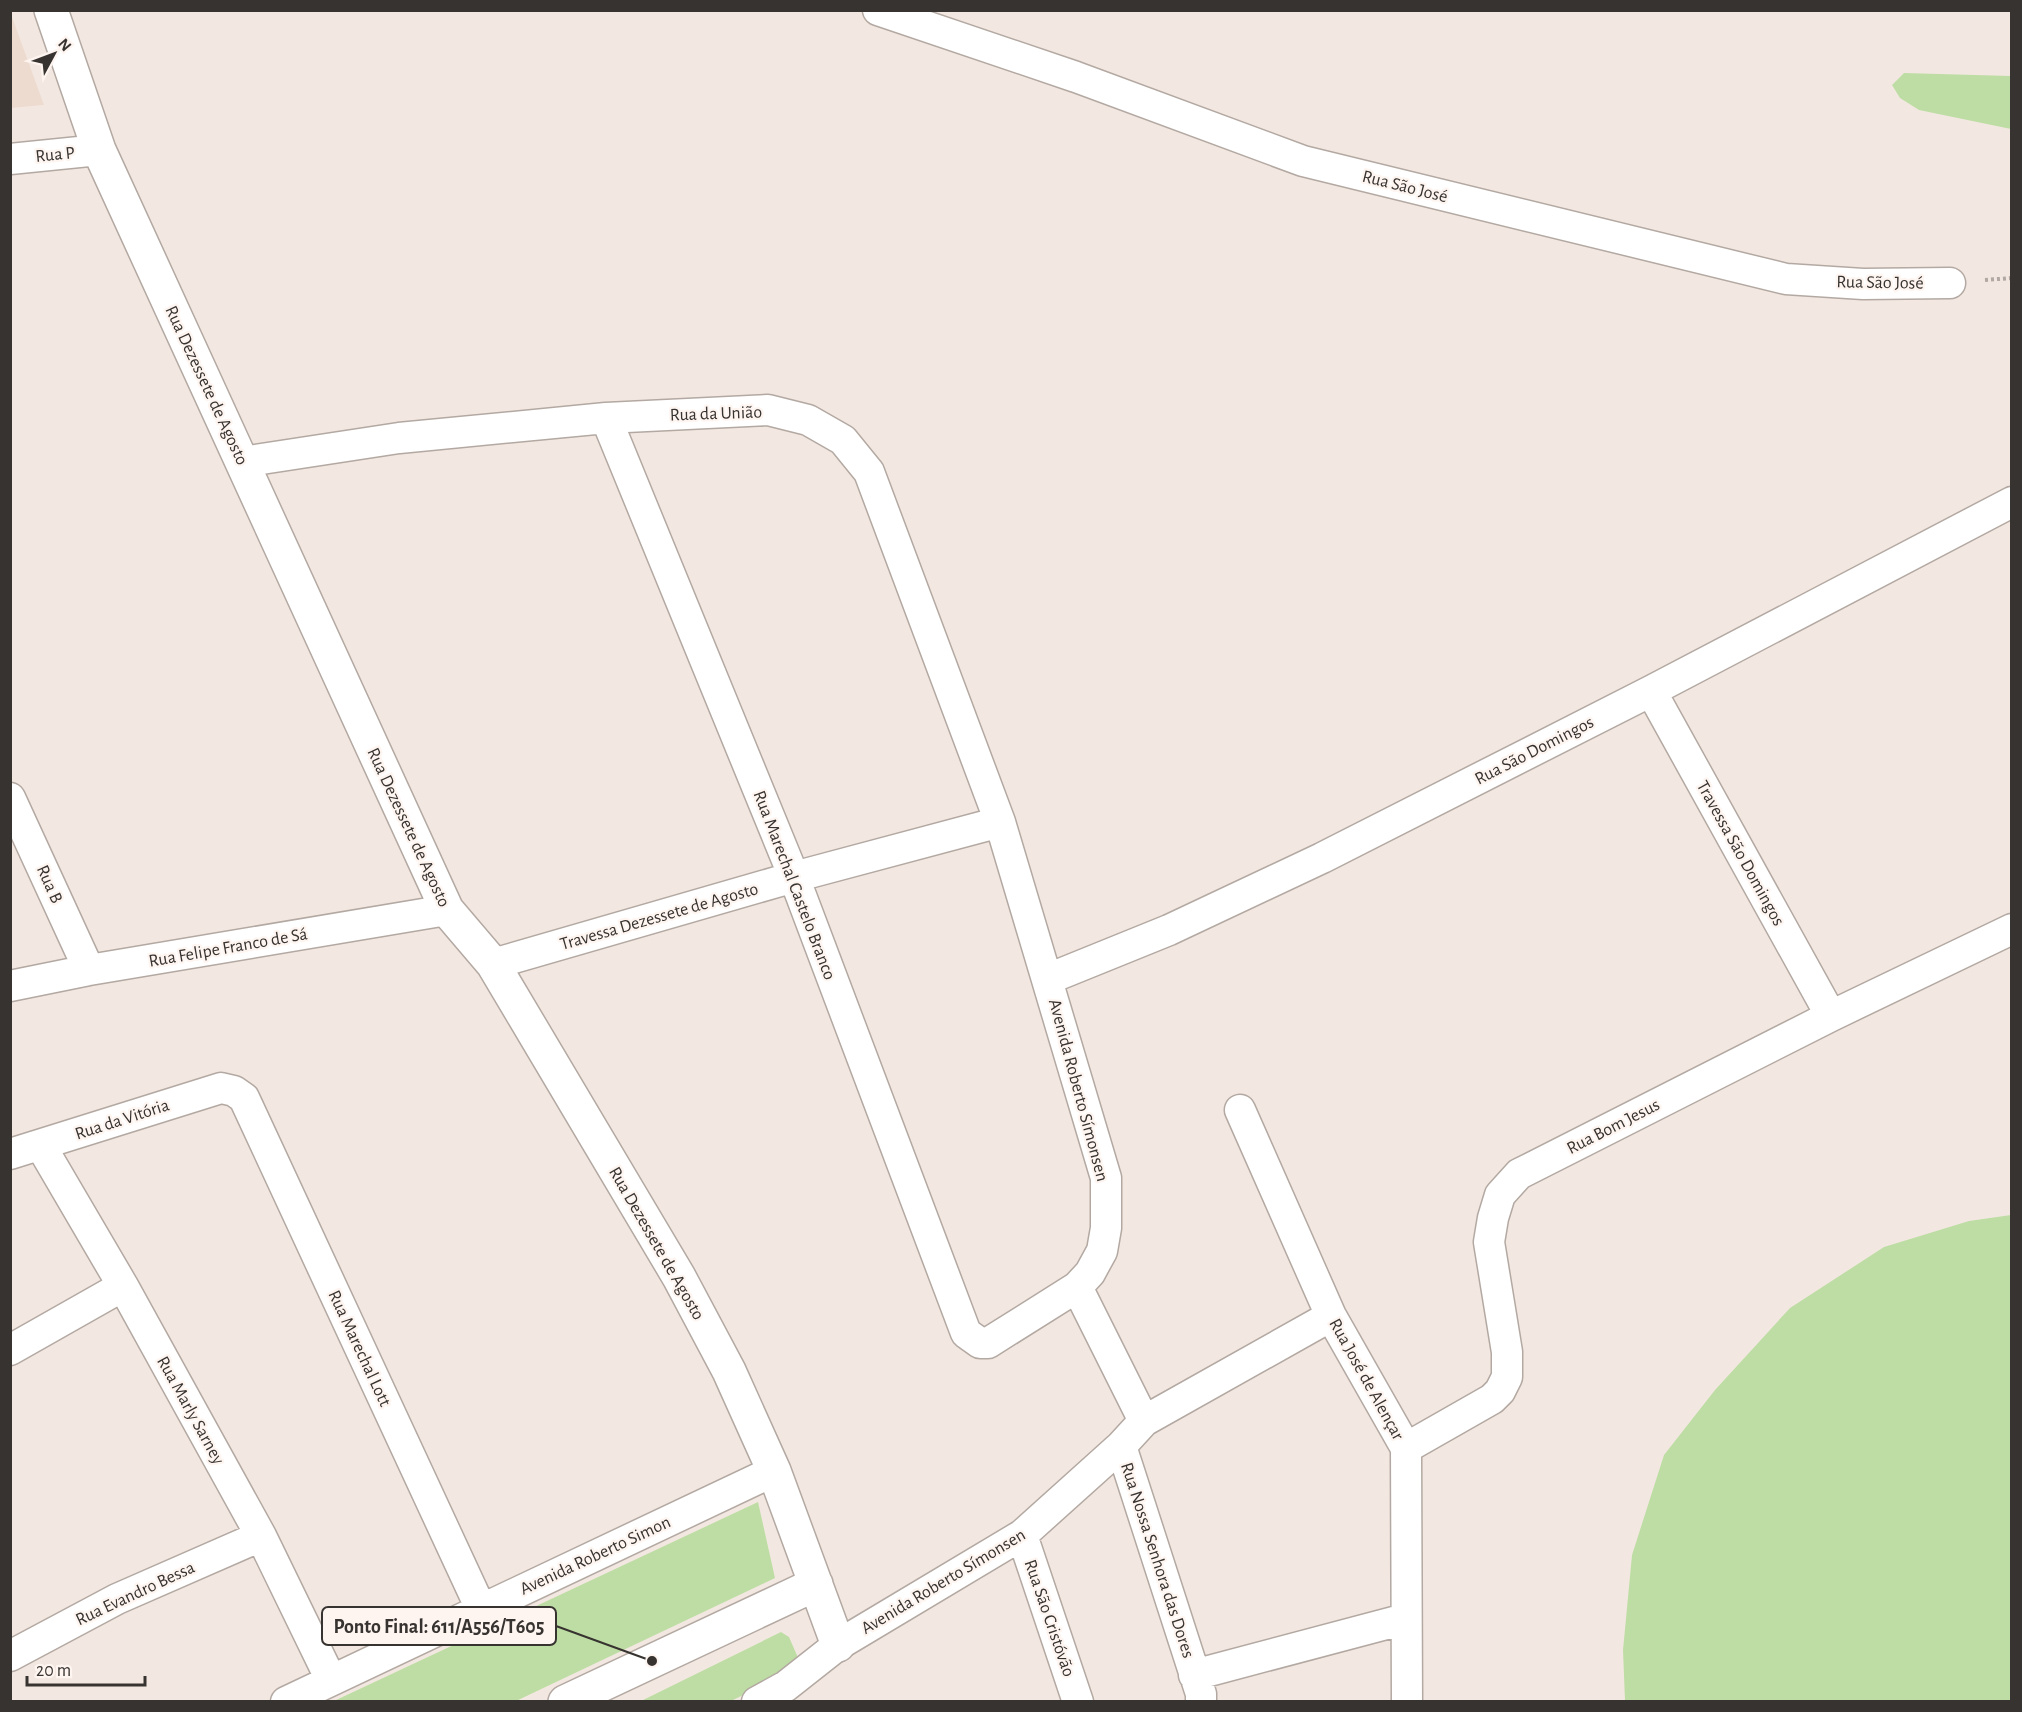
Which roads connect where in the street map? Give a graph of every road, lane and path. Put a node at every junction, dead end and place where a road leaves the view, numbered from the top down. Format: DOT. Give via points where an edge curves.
graph roads {
  1 [pos="51,10"];
  2 [pos="889,12"];
  3 [pos="99,150"];
  4 [pos="10,159"];
  5 [pos="1950,283"];
  6 [pos="606,417"];
  7 [pos="242,462"];
  8 [pos="2012,502"];
  9 [pos="1651,691"];
  10 [pos="10,798"];
  11 [pos="1000,822"];
  12 [pos="794,877"];
  13 [pos="447,910"];
  14 [pos="2012,929"];
  15 [pos="493,964"];
  16 [pos="89,970"];
  17 [pos="1048,979"];
  18 [pos="10,986"];
  19 [pos="1831,1016"];
  20 [pos="234,1091"];
  21 [pos="1240,1110"];
  22 [pos="41,1146"];
  23 [pos="10,1154"];
  24 [pos="123,1286"];
  25 [pos="1077,1287"];
  26 [pos="1331,1316"];
  27 [pos="987,1343"];
  28 [pos="10,1350"];
  29 [pos="1144,1421"];
  30 [pos="1121,1446"];
  31 [pos="1406,1448"];
  32 [pos="774,1471"];
  33 [pos="1022,1535"];
  34 [pos="261,1536"];
  35 [pos="816,1584"];
  36 [pos="481,1609"];
  37 [pos="1405,1618"];
  38 [pos="838,1645"];
  39 [pos="10,1656"];
  40 [pos="332,1680"];
  41 [pos="1197,1688"];
  42 [pos="286,1701"];
  43 [pos="565,1701"];
  44 [pos="757,1701"];
  45 [pos="1078,1701"];
  46 [pos="1407,1701"];
  1 -- 3 [label="street, Rua Dezessete de Agosto"];
  2 -- 5 [label="street, Rua São José" via="1304,161 1786,279 1863,284"];
  3 -- 4 [label="street, Rua P"];
  3 -- 7 [label="street, Rua Dezessete de Agosto"];
  6 -- 7 [label="street, Rua da União" via="399,438"];
  6 -- 11 [label="street, Rua da União" via="768,410 808,420 843,440 869,472"];
  6 -- 12 [label="street, Rua Marechal Castelo Branco"];
  7 -- 13 [label="street, Rua Dezessete de Agosto"];
  8 -- 9 [label="street, Rua São Domingos"];
  9 -- 17 [label="street, Rua São Domingos" via="1322,858 1169,930"];
  9 -- 19 [label="street, Travessa São Domingos"];
  10 -- 16 [label="street, Rua B"];
  11 -- 12 [label="street, Travessa Dezessete de Agosto"];
  11 -- 17 [label="street, Avenida Roberto Símonsen"];
  12 -- 15 [label="street, Travessa Dezessete de Agosto"];
  12 -- 27 [label="street, Rua Marechal Castelo Branco" via="966,1333 980,1343"];
  13 -- 15 [label="street, Rua Dezessete de Agosto"];
  13 -- 16 [label="street, Rua Felipe Franco de Sá"];
  14 -- 19 [label="street, Rua Bom Jesus"];
  15 -- 32 [label="street, Rua Dezessete de Agosto" via="679,1277 729,1371"];
  16 -- 18 [label="street, Rua Felipe Franco de Sá"];
  17 -- 25 [label="street, Avenida Roberto Símonsen" via="1106,1178 1102,1251"];
  19 -- 31 [label="street, Rua Bom Jesus" via="1519,1174 1500,1195 1489,1242 1507,1352 1507,1377 1492,1399"];
  20 -- 22 [label="street, Rua da Vitória" via="220,1088"];
  20 -- 36 [label="street, Rua Marechal Lott" via="244,1098 255,1121"];
  21 -- 26 [label="street, Rua José de Alençar"];
  22 -- 23 [label="street, Rua da Vitória"];
  22 -- 24 [label="street, Rua Marly Sarney"];
  24 -- 28 [label="street"];
  24 -- 34 [label="street, Rua Marly Sarney"];
  25 -- 27 [label="street, Avenida Roberto Símonsen"];
  25 -- 29 [label="street"];
  26 -- 29 [label="street, Avenida Roberto Símonsen"];
  26 -- 31 [label="street, Rua José de Alençar"];
  29 -- 30 [label="street, Avenida Roberto Símonsen"];
  30 -- 33 [label="street, Avenida Roberto Símonsen"];
  30 -- 41 [label="street, Rua Nossa Senhora das Dores"];
  31 -- 37 [label="street, Rua José de Alençar"];
  32 -- 35 [label="street, Rua Dezessete de Agosto"];
  32 -- 36 [label="street, Avenida Roberto Simon"];
  33 -- 38 [label="street, Avenida Roberto Símonsen"];
  33 -- 45 [label="street, Rua São Cristóvão"];
  34 -- 39 [label="street, Rua Evandro Bessa" via="117,1599"];
  34 -- 40 [label="street, Rua Marly Sarney"];
  35 -- 38 [label="street, Rua Dezessete de Agosto"];
  35 -- 43 [label="street"];
  36 -- 40 [label="street, Avenida Roberto Simon"];
  37 -- 41 [label="street, Rua Nossa Senhora das Dores"];
  37 -- 46 [label="street, Rua José de Alençar"];
  38 -- 44 [label="street, Avenida Roberto Símonsen" via="786,1686"];
  40 -- 42 [label="street, Avenida Roberto Simon"];
}
